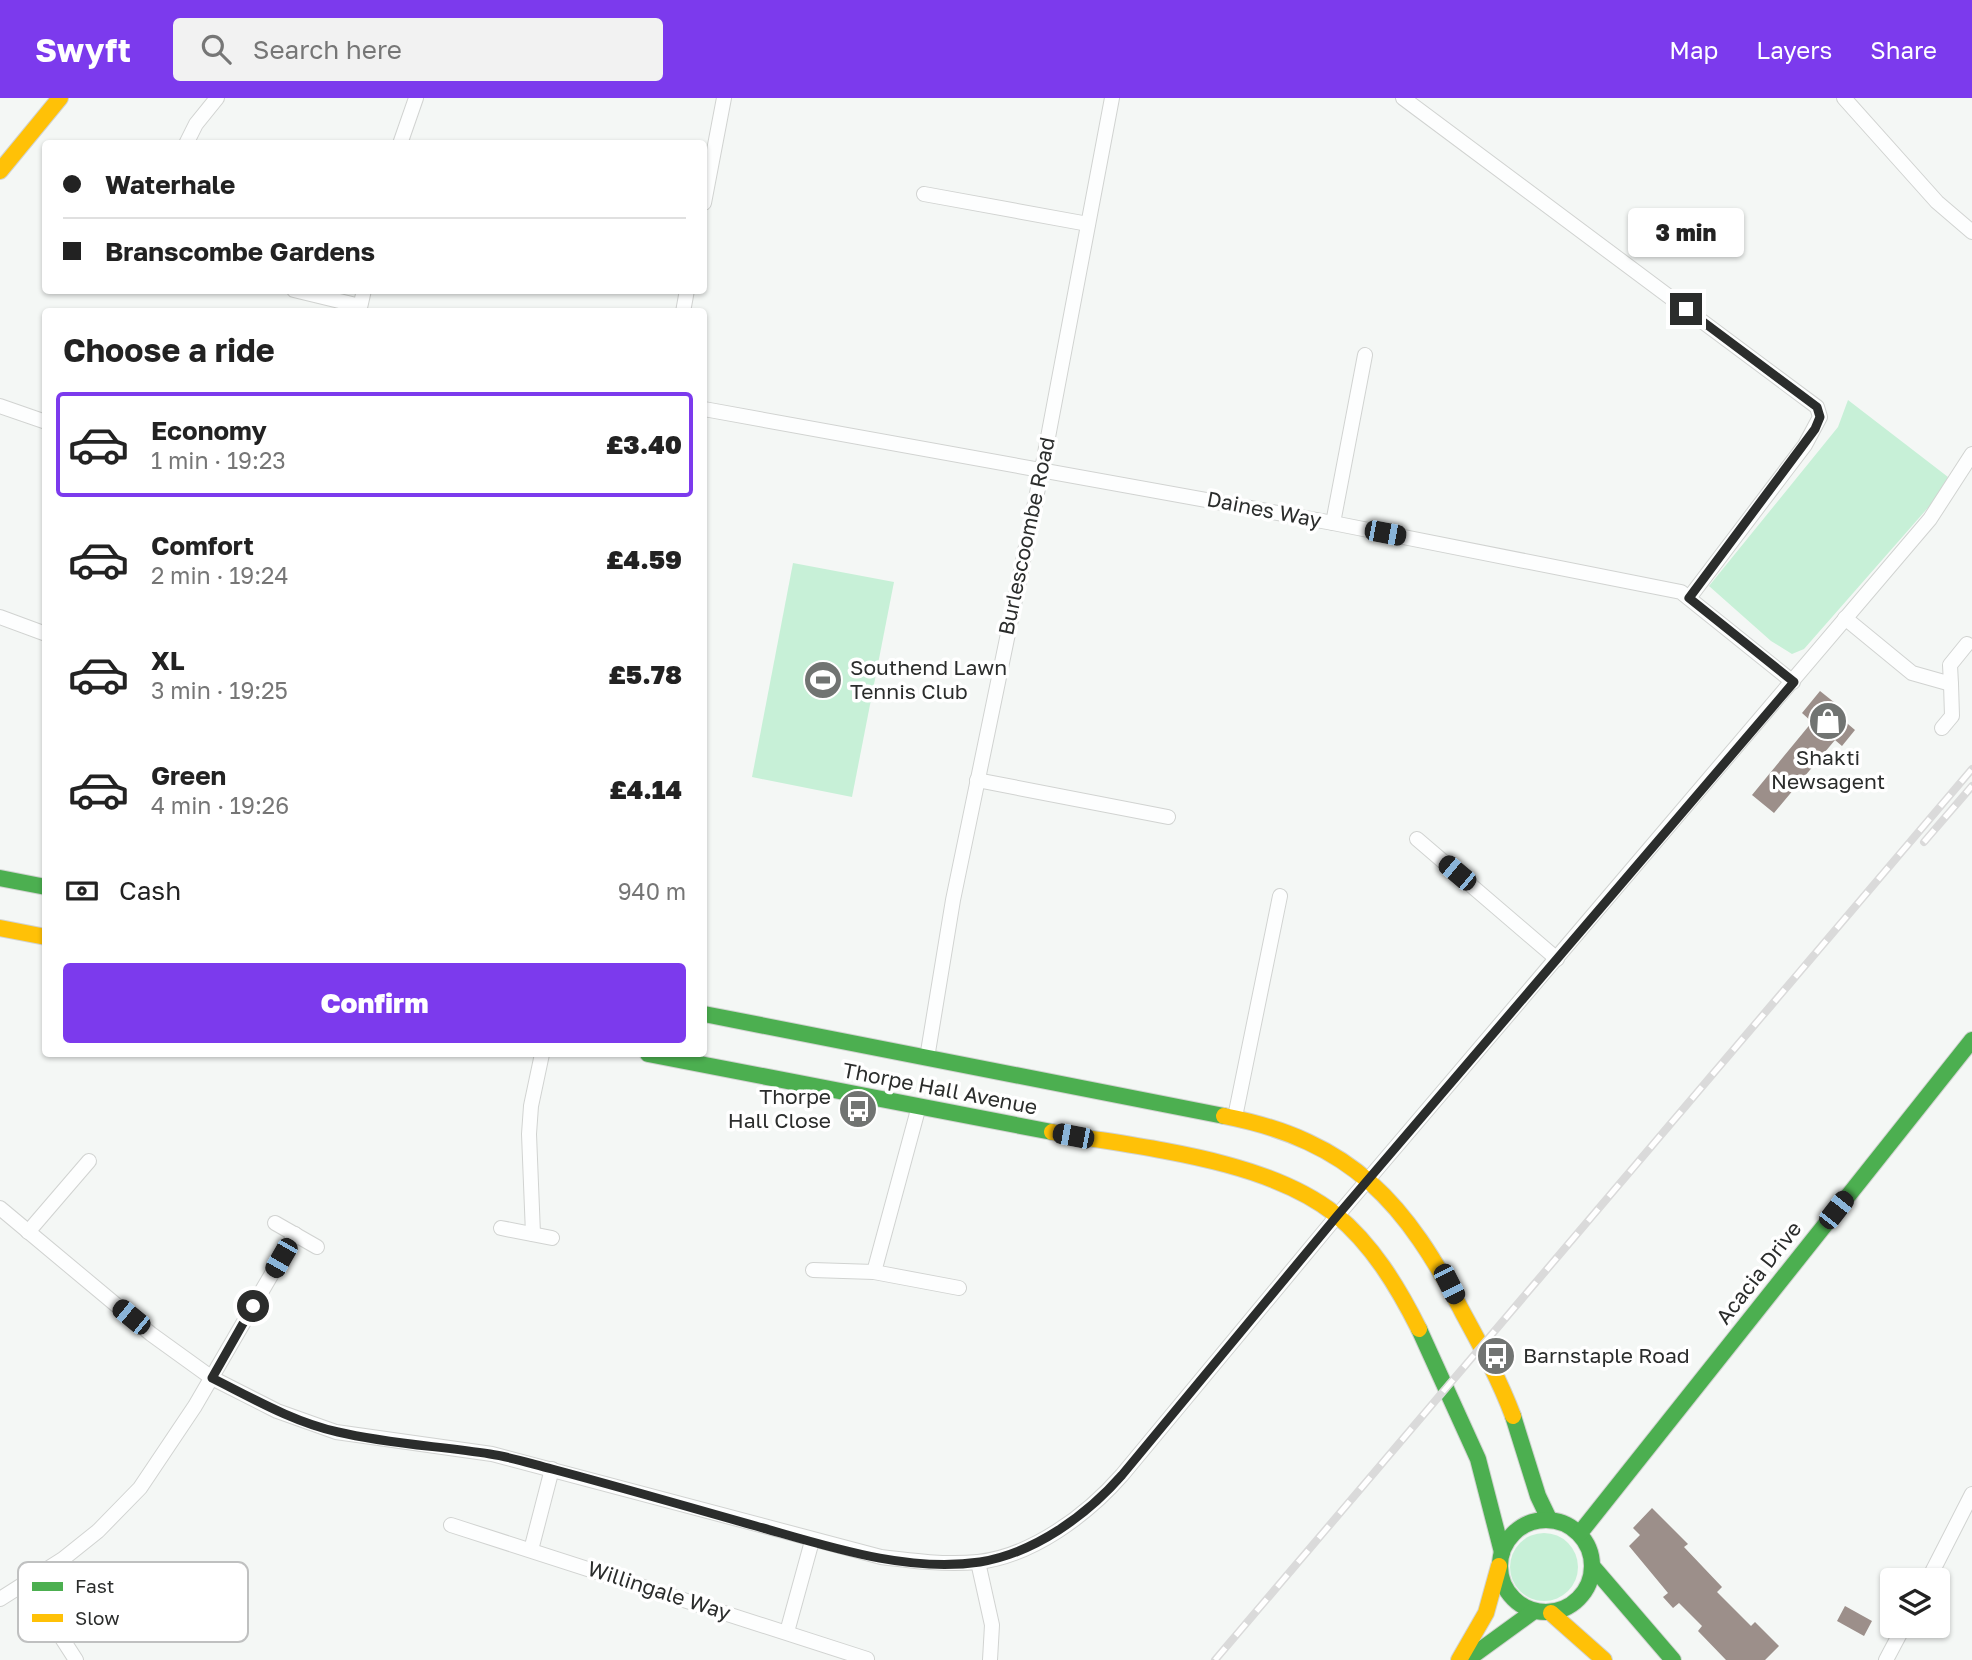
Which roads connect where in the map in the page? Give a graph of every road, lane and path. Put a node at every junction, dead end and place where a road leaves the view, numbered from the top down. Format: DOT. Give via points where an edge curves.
graph roads {
  1 [pos="60,98"];
  2 [pos="217,98"];
  3 [pos="416,98"];
  4 [pos="724,98"];
  5 [pos="1112,98"];
  6 [pos="1404,98"];
  7 [pos="1844,98"];
  8 [pos="188,140"];
  9 [pos="401,140"];
  10 [pos="0,170"];
  11 [pos="707,187"];
  12 [pos="924,194"];
  13 [pos="1088,223"];
  14 [pos="1972,232"];
  15 [pos="307,294"];
  16 [pos="356,308"];
  17 [pos="1365,355"];
  18 [pos="0,406"];
  19 [pos="707,410"];
  20 [pos="42,421"];
  21 [pos="1972,454"];
  22 [pos="1042,469"];
  23 [pos="1333,523"];
  24 [pos="1689,598"];
  25 [pos="0,617"];
  26 [pos="1845,618"];
  27 [pos="42,633"];
  28 [pos="1967,644"];
  29 [pos="1794,682"];
  30 [pos="1951,684"];
  31 [pos="1942,728"];
  32 [pos="977,780"];
  33 [pos="1168,817"];
  34 [pos="1416,839"];
  35 [pos="0,878"];
  36 [pos="42,886"];
  37 [pos="1280,896"];
  38 [pos="0,928"];
  39 [pos="42,936"];
  40 [pos="1557,959"];
  41 [pos="707,1015"];
  42 [pos="1972,1040"];
  43 [pos="541,1057"];
  44 [pos="664,1057"];
  45 [pos="927,1058"];
  46 [pos="919,1106"];
  47 [pos="1236,1117"];
  48 [pos="89,1161"];
  49 [pos="1371,1180"];
  50 [pos="0,1208"];
  51 [pos="1337,1216"];
  52 [pos="275,1223"];
  53 [pos="501,1228"];
  54 [pos="28,1232"];
  55 [pos="295,1234"];
  56 [pos="533,1234"];
  57 [pos="552,1238"];
  58 [pos="317,1247"];
  59 [pos="813,1270"];
  60 [pos="874,1272"];
  61 [pos="959,1289"];
  62 [pos="212,1378"];
  63 [pos="552,1469"];
  64 [pos="1972,1494"];
  65 [pos="1549,1519"];
  66 [pos="451,1525"];
  67 [pos="1580,1533"];
  68 [pos="812,1541"];
  69 [pos="531,1550"];
  70 [pos="1501,1559"];
  71 [pos="56,1562"];
  72 [pos="978,1562"];
  73 [pos="1593,1567"];
  74 [pos="1933,1568"];
  75 [pos="18,1589"];
  76 [pos="0,1599"];
  77 [pos="1543,1612"];
  78 [pos="787,1632"];
  79 [pos="1898,1638"];
  80 [pos="64,1642"];
  81 [pos="867,1659"];
  82 [pos="76,1660"];
  83 [pos="990,1660"];
  84 [pos="1459,1660"];
  85 [pos="1466,1660"];
  86 [pos="1604,1660"];
  87 [pos="1673,1660"];
  88 [pos="1886,1660"];
  1 -- 10 [label="street"];
  2 -- 8 [label="street"];
  3 -- 9 [label="street"];
  4 -- 11 [label="street"];
  5 -- 13 [label="street, Burlescoombe Road"];
  6 -- 24 [label="street" via="1817,407 1820,417 1815,429"];
  7 -- 14 [label="street" via="1937,202"];
  12 -- 13 [label="street"];
  13 -- 22 [label="street, Burlescoombe Road"];
  15 -- 16 [label="street"];
  17 -- 23 [label="street"];
  18 -- 20 [label="street"];
  19 -- 22 [label="street, Daines Way"];
  21 -- 26 [label="street" via="1930,519"];
  22 -- 23 [label="street, Daines Way"];
  22 -- 32 [label="street, Burlescoombe Road"];
  23 -- 24 [label="street, Daines Way" via="1670,589"];
  24 -- 29 [label="street, Daines Way"];
  25 -- 27 [label="street"];
  26 -- 29 [label="street"];
  26 -- 30 [label="street" via="1912,673"];
  28 -- 30 [label="street" via="1950,665"];
  29 -- 40 [label="street"];
  30 -- 31 [label="street" via="1952,716"];
  32 -- 33 [label="street"];
  32 -- 45 [label="street, Burlescoombe Road"];
  34 -- 40 [label="street"];
  35 -- 36 [label="street"];
  37 -- 47 [label="street"];
  38 -- 39 [label="street"];
  40 -- 49 [label="street"];
  41 -- 45 [label="street, Thorpe Hall Avenue"];
  42 -- 67 [label="street, Acacia Drive"];
  43 -- 56 [label="street" via="529,1134"];
  44 -- 46 [label="street, Thorpe Hall Avenue"];
  45 -- 47 [label="street, Thorpe Hall Avenue"];
  46 -- 51 [label="street, Thorpe Hall Avenue" via="1226,1165 1303,1192"];
  46 -- 60 [label="street"];
  47 -- 49 [label="street, Thorpe Hall Avenue" via="1267,1124 1331,1151"];
  48 -- 54 [label="street"];
  49 -- 51 [label="street"];
  49 -- 65 [label="street, Thorpe Hall Avenue" via="1411,1222 1438,1264 1516,1421 1535,1492"];
  50 -- 54 [label="street"];
  51 -- 70 [label="street, Thorpe Hall Avenue" via="1378,1260 1429,1350 1478,1457"];
  51 -- 72 [label="street" via="1101,1499 1019,1550"];
  52 -- 55 [label="street"];
  53 -- 56 [label="street"];
  54 -- 62 [label="street"];
  55 -- 58 [label="street"];
  55 -- 62 [label="street"];
  56 -- 57 [label="street"];
  59 -- 60 [label="street"];
  60 -- 61 [label="street"];
  62 -- 63 [label="street" via="277,1411 336,1432 492,1454"];
  62 -- 71 [label="street" via="140,1488 98,1531"];
  63 -- 68 [label="street"];
  63 -- 69 [label="street"];
  64 -- 74 [label="street"];
  65 -- 67 [label="street"];
  65 -- 70 [label="street" via="1522,1525 1510,1536"];
  66 -- 69 [label="street, Willingale Way"];
  67 -- 73 [label="street"];
  68 -- 72 [label="street" via="881,1558"];
  68 -- 78 [label="street"];
  69 -- 78 [label="street, Willingale Way"];
  70 -- 77 [label="street" via="1502,1581 1512,1598"];
  70 -- 84 [label="street" via="1484,1616"];
  72 -- 83 [label="street" via="992,1625"];
  73 -- 77 [label="street" via="1579,1600 1563,1610"];
  73 -- 87 [label="street"];
  75 -- 76 [label="street"];
  77 -- 85 [label="street" via="1482,1645"];
  77 -- 86 [label="street"];
  78 -- 81 [label="street, Willingale Way"];
  79 -- 88 [label="street"];
  80 -- 82 [label="street"];
}
